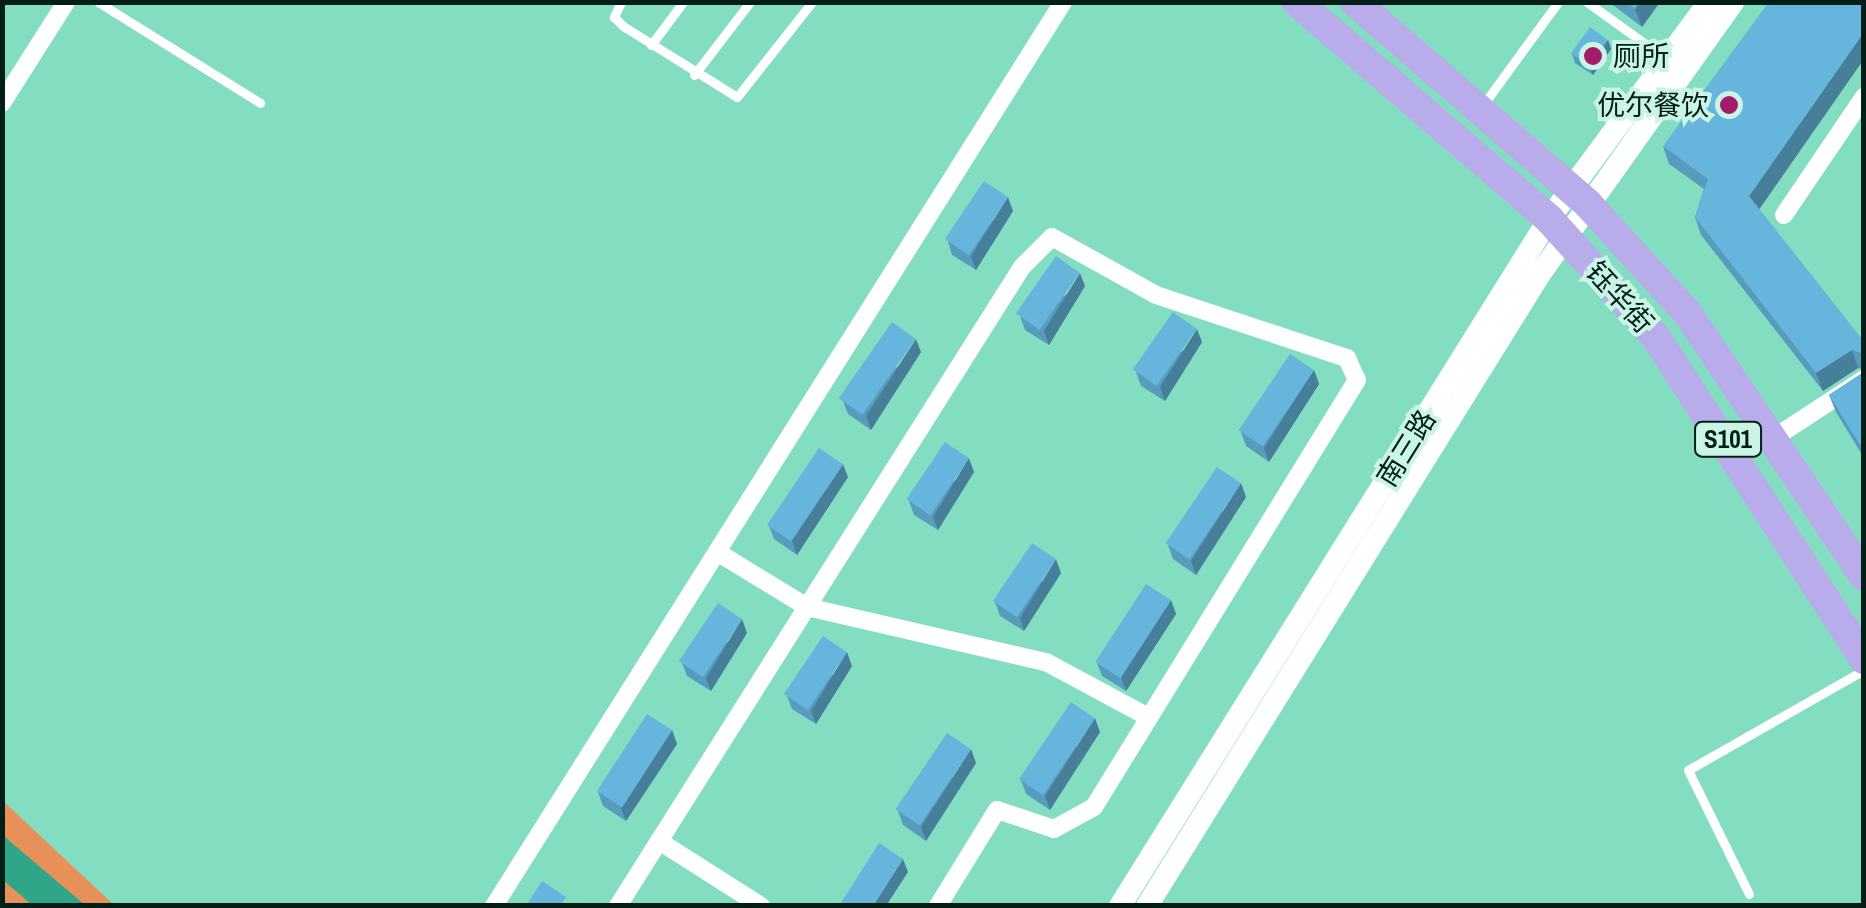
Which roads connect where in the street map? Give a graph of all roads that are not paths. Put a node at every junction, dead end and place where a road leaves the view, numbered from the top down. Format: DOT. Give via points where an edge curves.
graph roads {
  1 [pos="66,2"];
  2 [pos="98,2"];
  3 [pos="621,2"];
  4 [pos="683,2"];
  5 [pos="750,2"];
  6 [pos="812,2"];
  7 [pos="1063,2"];
  8 [pos="1298,2"];
  9 [pos="1355,2"];
  10 [pos="1558,2"];
  11 [pos="1586,2"];
  12 [pos="1709,2"];
  13 [pos="1733,2"];
  14 [pos="651,46"];
  15 [pos="1667,60"];
  16 [pos="694,76"];
  17 [pos="1864,97"];
  18 [pos="2,103"];
  19 [pos="260,103"];
  20 [pos="1482,107"];
  21 [pos="1580,196"];
  22 [pos="1784,215"];
  23 [pos="1558,227"];
  24 [pos="1864,379"];
  25 [pos="1777,436"];
  26 [pos="716,552"];
  27 [pos="1864,576"];
  28 [pos="806,607"];
  29 [pos="1864,660"];
  30 [pos="1864,670"];
  31 [pos="1148,716"];
  32 [pos="659,841"];
  33 [pos="1750,894"];
  34 [pos="494,906"];
  35 [pos="618,906"];
  36 [pos="760,906"];
  37 [pos="938,906"];
  38 [pos="1120,906"];
  39 [pos="1147,906"];
  1 -- 18 [label="street"];
  2 -- 19 [label="lane"];
  3 -- 14 [label="lane" via="614,17"];
  4 -- 14 [label="lane"];
  5 -- 16 [label="lane"];
  6 -- 16 [label="lane" via="737,98"];
  7 -- 26 [label="street"];
  8 -- 23 [label="main road, 钰华街 / S101"];
  9 -- 20 [label="main road, 钰华街 / S101"];
  10 -- 20 [label="lane"];
  11 -- 15 [label="lane"];
  12 -- 15 [label="street, 南三路"];
  13 -- 21 [label="street, 南三路"];
  14 -- 16 [label="lane"];
  15 -- 21 [label="street, 南三路"];
  17 -- 22 [label="street"];
  20 -- 21 [label="main road, 钰华街 / S101"];
  21 -- 23 [label="street, 南三路"];
  21 -- 25 [label="main road, 钰华街 / S101" via="1707,336"];
  23 -- 29 [label="main road, 钰华街 / S101" via="1717,422"];
  23 -- 38 [label="street, 南三路"];
  23 -- 39 [label="street, 南三路"];
  24 -- 25 [label="street"];
  25 -- 27 [label="main road, 钰华街 / S101"];
  26 -- 28 [label="street"];
  26 -- 34 [label="street"];
  28 -- 31 [label="street" via="1046,662"];
  28 -- 31 [label="street" via="1022,266 1052,237 1065,240 1156,295 1358,367"];
  28 -- 32 [label="street"];
  30 -- 33 [label="lane" via="1688,770"];
  31 -- 37 [label="street" via="1079,823 1054,829 998,810"];
  32 -- 35 [label="street"];
  32 -- 36 [label="street"];
}
